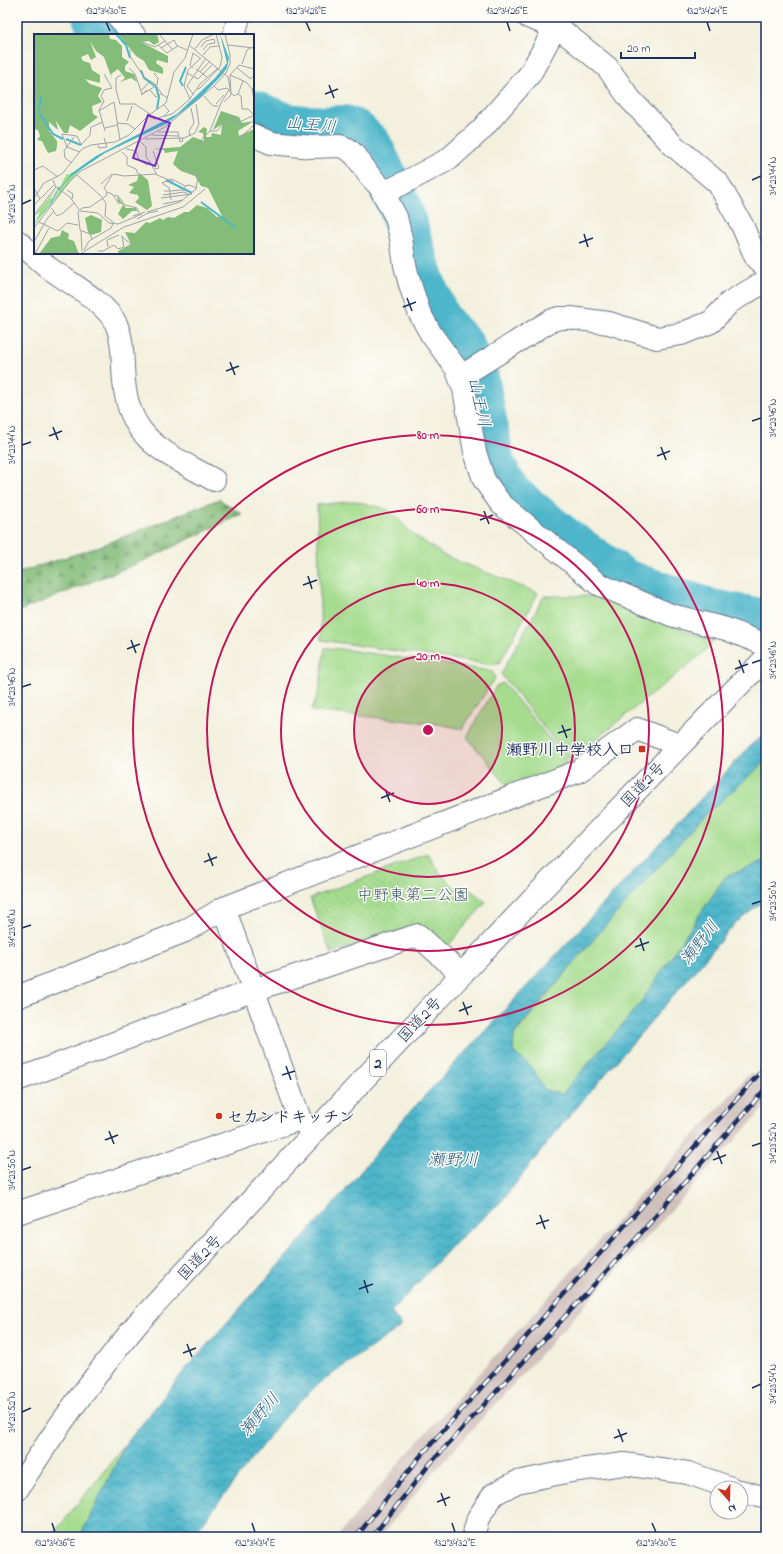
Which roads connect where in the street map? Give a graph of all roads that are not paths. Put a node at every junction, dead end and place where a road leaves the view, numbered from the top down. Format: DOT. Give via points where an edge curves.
graph roads {
  1 [pos="118,17"];
  2 [pos="239,17"];
  3 [pos="528,17"];
  4 [pos="555,28"];
  5 [pos="133,34"];
  6 [pos="234,34"];
  7 [pos="254,135"];
  8 [pos="390,190"];
  9 [pos="17,240"];
  10 [pos="766,267"];
  11 [pos="766,282"];
  12 [pos="467,373"];
  13 [pos="214,480"];
  14 [pos="766,645"];
  15 [pos="766,658"];
  16 [pos="679,746"];
  17 [pos="224,908"];
  18 [pos="461,974"];
  19 [pos="254,990"];
  20 [pos="17,997"];
  21 [pos="17,1080"];
  22 [pos="307,1126"];
  23 [pos="17,1213"];
  24 [pos="709,1480"];
  25 [pos="17,1490"];
  26 [pos="749,1493"];
  27 [pos="766,1498"];
  28 [pos="473,1537"];
  1 -- 5 [label="main road"];
  2 -- 6 [label="main road"];
  3 -- 4 [label="main road"];
  4 -- 8 [label="main road" via="530,74 481,130 449,158"];
  4 -- 10 [label="main road" via="560,29 607,67 630,99 673,145 718,183 742,225 756,258"];
  7 -- 8 [label="main road" via="271,143 312,147 340,146 356,156 380,187"];
  8 -- 12 [label="main road" via="407,275 419,312 431,334 456,368"];
  9 -- 13 [label="main road" via="49,268 106,309 116,324 120,339 125,395 130,412 143,434 155,446"];
  11 -- 12 [label="main road" via="730,302 711,322 681,334 657,338 609,323 559,318 550,321"];
  12 -- 14 [label="main road" via="464,389 475,452 484,480 501,504 598,584 671,615 726,629"];
  15 -- 16 [label="main road, 国道2号 / 2"];
  16 -- 17 [label="main road" via="637,729 579,772"];
  16 -- 18 [label="main road, 国道2号 / 2"];
  17 -- 19 [label="main road"];
  17 -- 20 [label="main road" via="185,931"];
  18 -- 19 [label="main road" via="418,935"];
  18 -- 22 [label="main road, 国道2号 / 2"];
  19 -- 21 [label="main road"];
  19 -- 22 [label="main road"];
  22 -- 23 [label="main road"];
  22 -- 25 [label="main road, 国道2号 / 2" via="112,1354"];
  24 -- 28 [label="main road" via="688,1473 624,1464 517,1482 494,1494 478,1518"];
  26 -- 27 [label="main road"];
}
